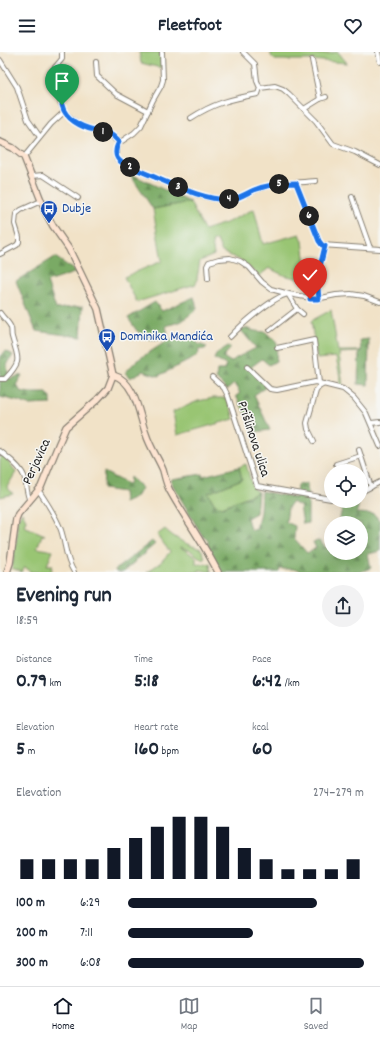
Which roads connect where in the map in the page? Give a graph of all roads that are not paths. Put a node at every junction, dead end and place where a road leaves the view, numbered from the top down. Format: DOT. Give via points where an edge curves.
graph roads {
  1 [pos="62,52"];
  2 [pos="162,52"];
  3 [pos="243,52"];
  4 [pos="378,52"];
  5 [pos="0,60"];
  6 [pos="312,60"];
  7 [pos="96,62"];
  8 [pos="380,62"];
  9 [pos="260,88"];
  10 [pos="326,97"];
  11 [pos="320,99"];
  12 [pos="304,109"];
  13 [pos="148,111"];
  14 [pos="64,112"];
  15 [pos="191,118"];
  16 [pos="40,137"];
  17 [pos="0,142"];
  18 [pos="119,142"];
  19 [pos="24,157"];
  20 [pos="380,165"];
  21 [pos="32,176"];
  22 [pos="316,181"];
  23 [pos="296,183"];
  24 [pos="352,197"];
  25 [pos="78,198"];
  26 [pos="41,201"];
  27 [pos="325,246"];
  28 [pos="370,248"];
  29 [pos="380,248"];
  30 [pos="0,254"];
  31 [pos="208,279"];
  32 [pos="288,294"];
  33 [pos="319,299"];
  34 [pos="380,302"];
  35 [pos="297,309"];
  36 [pos="0,313"];
  37 [pos="303,314"];
  38 [pos="270,330"];
  39 [pos="230,337"];
  40 [pos="277,348"];
  41 [pos="247,367"];
  42 [pos="114,375"];
  43 [pos="212,377"];
  44 [pos="0,379"];
  45 [pos="320,383"];
  46 [pos="325,384"];
  47 [pos="380,422"];
  48 [pos="370,423"];
  49 [pos="314,441"];
  50 [pos="380,446"];
  51 [pos="359,450"];
  52 [pos="0,451"];
  53 [pos="361,456"];
  54 [pos="336,464"];
  55 [pos="380,482"];
  56 [pos="371,487"];
  57 [pos="368,488"];
  58 [pos="38,491"];
  59 [pos="324,498"];
  60 [pos="30,501"];
  61 [pos="7,572"];
  62 [pos="74,572"];
  63 [pos="218,572"];
  1 -- 14 [label="street" via="62,59 49,76"];
  2 -- 13 [label="street" via="162,83"];
  3 -- 9 [label="street" via="255,64"];
  4 -- 8 [label="street"];
  5 -- 16 [label="street" via="18,87 28,120"];
  6 -- 11 [label="street"];
  7 -- 13 [label="street" via="97,76 106,86"];
  9 -- 12 [label="street" via="280,87"];
  9 -- 15 [label="street" via="258,94 226,100"];
  10 -- 11 [label="street"];
  11 -- 12 [label="street"];
  12 -- 20 [label="street" via="333,144"];
  13 -- 18 [label="street" via="138,130"];
  14 -- 16 [label="street"];
  14 -- 18 [label="street" via="78,124 109,134"];
  16 -- 19 [label="street"];
  17 -- 19 [label="street"];
  18 -- 23 [label="street" via="116,154 121,162 203,196 233,199 266,186"];
  19 -- 21 [label="street"];
  21 -- 25 [label="street" via="43,175"];
  21 -- 26 [label="street"];
  22 -- 23 [label="street"];
  23 -- 27 [label="street" via="319,241"];
  24 -- 28 [label="street"];
  26 -- 30 [label="street" via="16,214 15,224 20,237 19,242"];
  26 -- 42 [label="street" via="53,226 69,249 98,309"];
  27 -- 28 [label="street"];
  27 -- 33 [label="street" via="317,279"];
  28 -- 29 [label="street"];
  31 -- 32 [label="street" via="209,262 230,258 249,266 258,279 268,287"];
  32 -- 33 [label="street"];
  32 -- 35 [label="street"];
  32 -- 39 [label="street" via="270,303"];
  33 -- 34 [label="street" via="351,294"];
  35 -- 37 [label="street"];
  35 -- 38 [label="street"];
  36 -- 44 [label="street" via="11,327 18,359 13,370 5,378"];
  40 -- 45 [label="street" via="314,340"];
  41 -- 45 [label="street" via="268,388 274,390"];
  42 -- 58 [label="street, Perjavica" via="108,388 98,399 66,427"];
  42 -- 63 [label="street" via="132,391 168,488"];
  43 -- 59 [label="street, Prišlinova ulica" via="224,388 228,396 256,485"];
  45 -- 46 [label="street"];
  46 -- 48 [label="street" via="346,391 365,411"];
  46 -- 49 [label="street" via="316,391 308,423"];
  47 -- 48 [label="street"];
  48 -- 50 [label="street"];
  51 -- 53 [label="street"];
  52 -- 60 [label="street" via="22,472"];
  53 -- 54 [label="street"];
  53 -- 56 [label="street"];
  55 -- 56 [label="street"];
  56 -- 57 [label="street"];
  58 -- 60 [label="street, Perjavica"];
  58 -- 62 [label="street" via="59,525 68,562"];
  60 -- 61 [label="street, Perjavica" via="16,519"];
}
